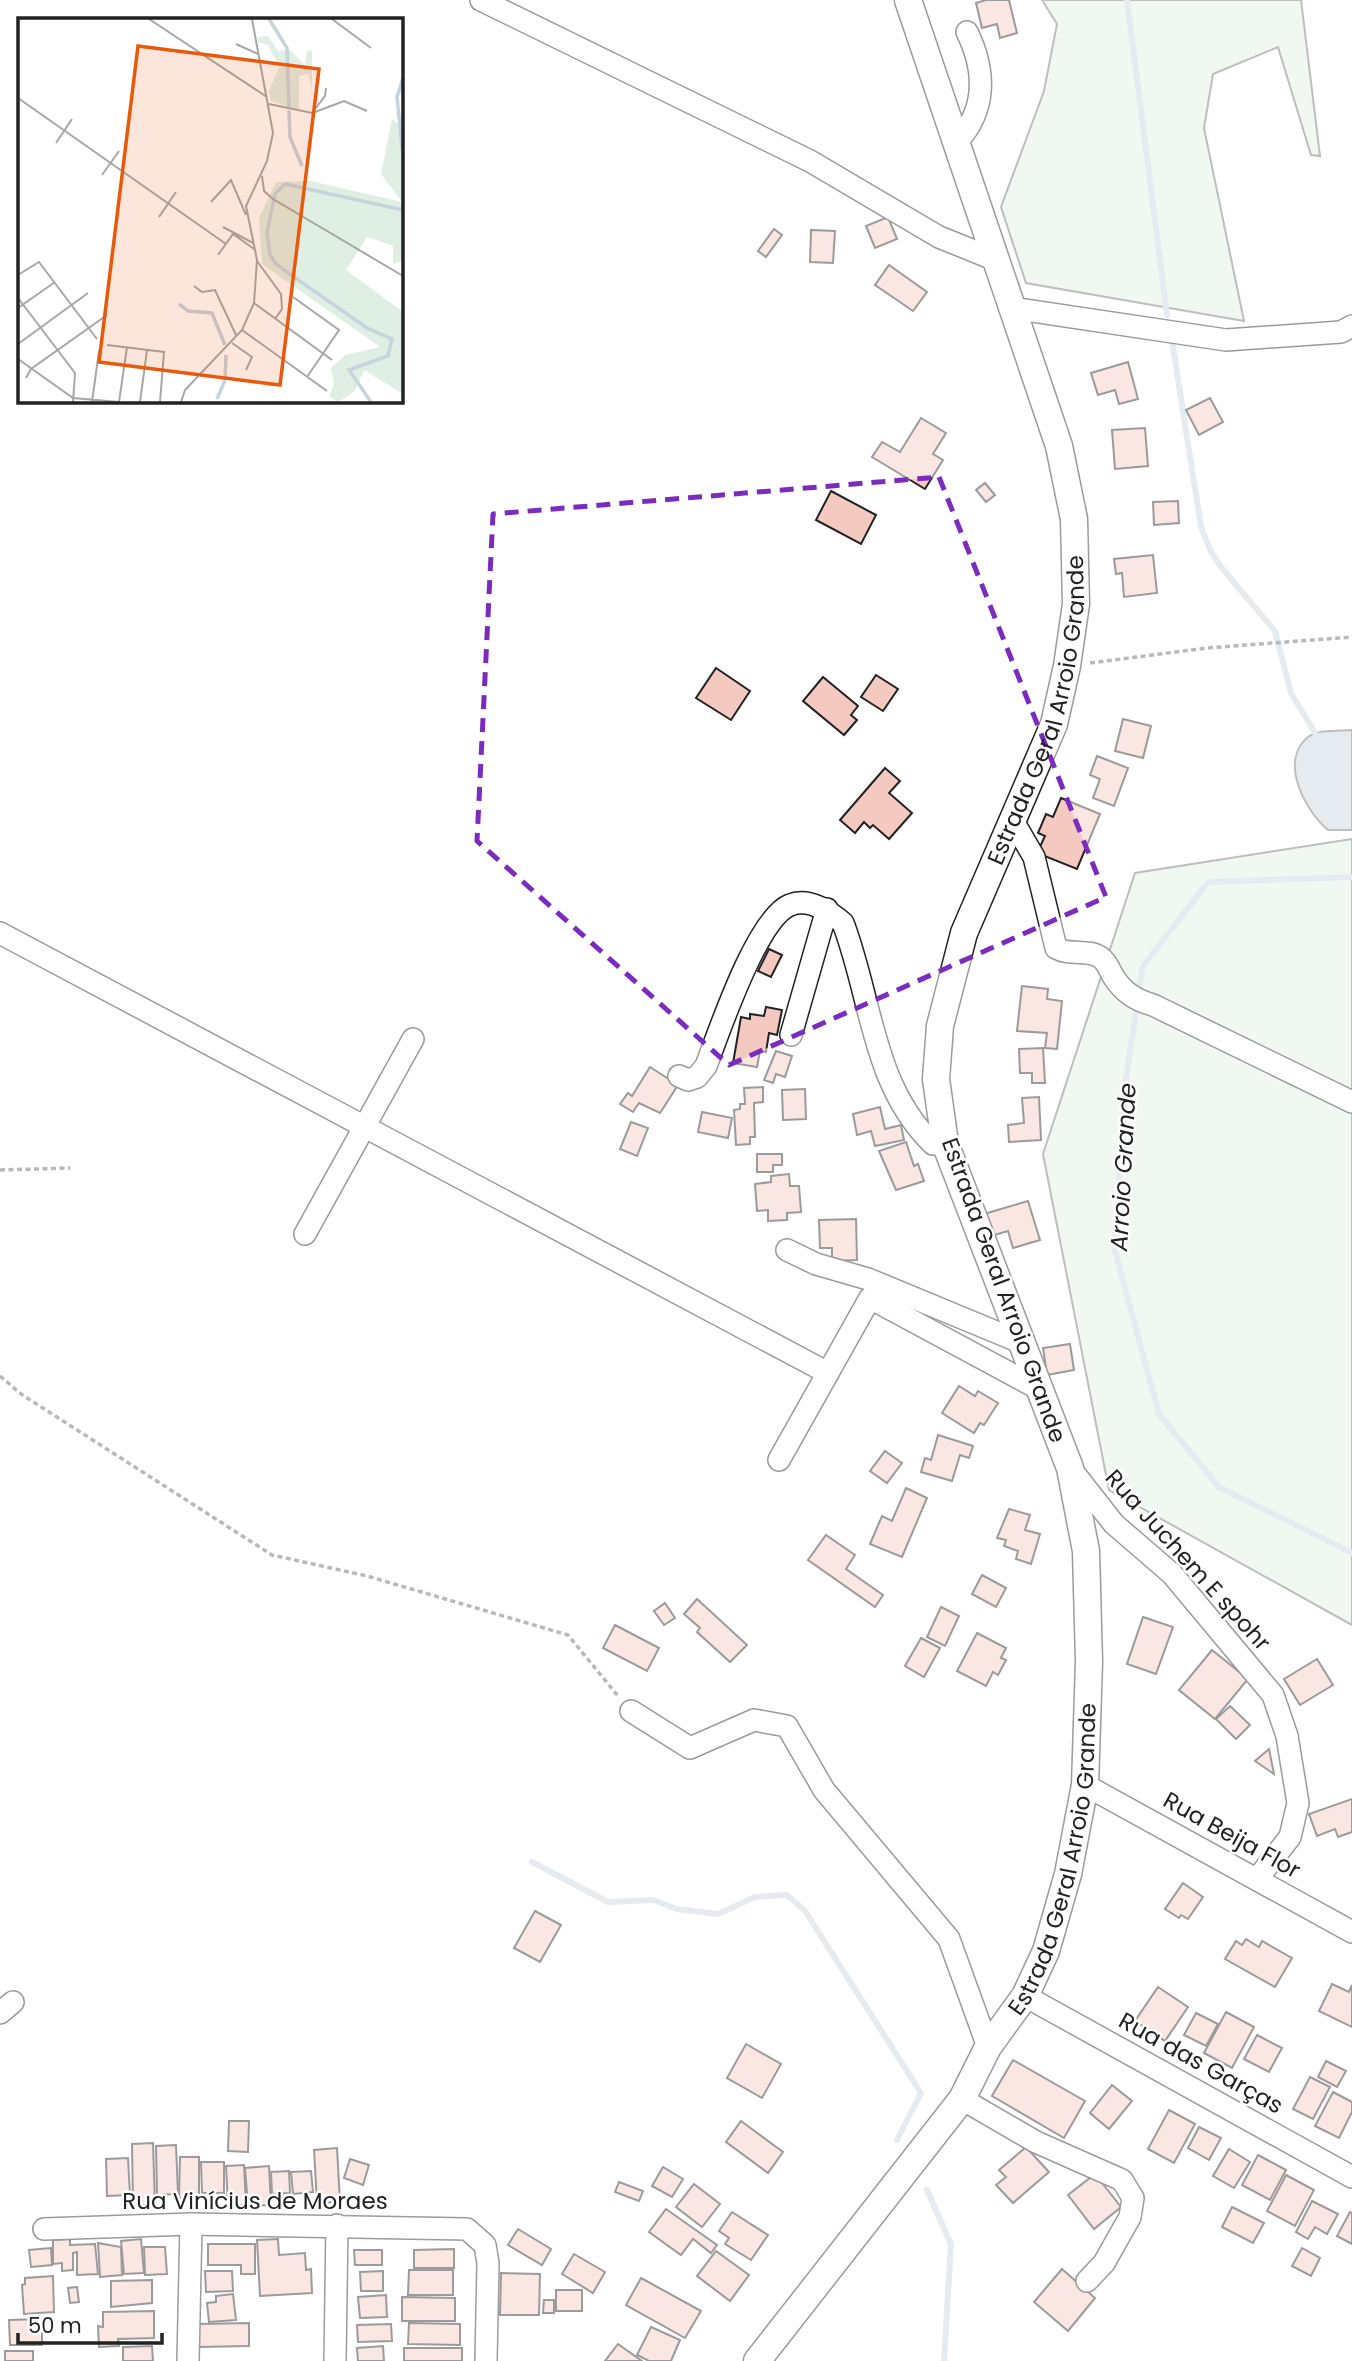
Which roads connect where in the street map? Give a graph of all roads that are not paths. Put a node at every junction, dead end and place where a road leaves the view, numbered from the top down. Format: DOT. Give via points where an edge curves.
graph roads {
  1 [pos="481,0"];
  2 [pos="908,0"];
  3 [pos="967,32"];
  4 [pos="956,143"];
  5 [pos="996,260"];
  6 [pos="1012,308"];
  7 [pos="1352,326"];
  8 [pos="1013,821"];
  9 [pos="827,909"];
  10 [pos="0,933"];
  11 [pos="792,1035"];
  12 [pos="413,1039"];
  13 [pos="679,1076"];
  14 [pos="1352,1101"];
  15 [pos="364,1128"];
  16 [pos="945,1143"];
  17 [pos="305,1234"];
  18 [pos="787,1250"];
  19 [pos="1020,1342"];
  20 [pos="828,1373"];
  21 [pos="1039,1389"];
  22 [pos="779,1460"];
  23 [pos="1070,1468"];
  24 [pos="631,1711"];
  25 [pos="1085,1784"];
  26 [pos="1257,1879"];
  27 [pos="1352,1932"];
  28 [pos="1025,1996"];
  29 [pos="988,2047"];
  30 [pos="962,2099"];
  31 [pos="1352,2177"];
  32 [pos="191,2224"];
  33 [pos="337,2225"];
  34 [pos="44,2229"];
  35 [pos="1087,2281"];
  36 [pos="188,2361"];
  37 [pos="335,2361"];
  38 [pos="486,2361"];
  39 [pos="757,2361"];
  1 -- 5 [label="street" via="810,161 939,237"];
  2 -- 4 [label="main road, Estrada Geral Arroio Grande"];
  3 -- 4 [label="street" via="982,73 972,126"];
  4 -- 5 [label="main road, Estrada Geral Arroio Grande"];
  5 -- 6 [label="main road, Estrada Geral Arroio Grande"];
  6 -- 7 [label="street" via="1226,341 1341,332"];
  6 -- 8 [label="main road, Estrada Geral Arroio Grande" via="1059,446 1074,519 1076,604 1054,724"];
  8 -- 14 [label="street" via="1034,857 1056,948 1102,958 1114,978 1143,1002"];
  8 -- 16 [label="main road, Estrada Geral Arroio Grande" via="964,933 940,1026 936,1079"];
  9 -- 11 [label="street"];
  9 -- 13 [label="street" via="805,903 789,905 777,914 740,978 706,1066 697,1077"];
  9 -- 16 [label="street" via="843,923 886,1075 903,1110 933,1144"];
  10 -- 15 [label="street"];
  12 -- 15 [label="street"];
  15 -- 17 [label="street"];
  15 -- 20 [label="street"];
  16 -- 19 [label="main road, Estrada Geral Arroio Grande"];
  18 -- 19 [label="street"];
  19 -- 21 [label="main road, Estrada Geral Arroio Grande"];
  20 -- 21 [label="street" via="870,1298"];
  20 -- 22 [label="street"];
  21 -- 23 [label="main road, Estrada Geral Arroio Grande"];
  23 -- 25 [label="main road, Estrada Geral Arroio Grande" via="1086,1551"];
  23 -- 26 [label="street, Rua Juchem E spohr" via="1114,1524 1172,1574 1273,1695 1287,1736 1298,1803 1290,1837"];
  24 -- 29 [label="street" via="690,1748 754,1720 787,1726 824,1790 949,1939"];
  25 -- 26 [label="street, Rua Beija Flor"];
  25 -- 28 [label="main road, Estrada Geral Arroio Grande" via="1057,1913"];
  26 -- 27 [label="street, Rua Beija Flor"];
  28 -- 29 [label="main road, Estrada Geral Arroio Grande"];
  28 -- 31 [label="street, Rua das Garças"];
  29 -- 30 [label="main road, Estrada Geral Arroio Grande"];
  30 -- 35 [label="street" via="1036,2142 1122,2180 1133,2198 1130,2217 1104,2263"];
  30 -- 39 [label="main road, Estrada Geral Arroio Grande"];
  32 -- 33 [label="street, Rua Vinícius de Moraes"];
  32 -- 34 [label="street, Rua Vinícius de Moraes"];
  32 -- 36 [label="street"];
  33 -- 37 [label="street"];
  33 -- 38 [label="street, Rua Vinícius de Moraes" via="467,2229 485,2245"];
}
